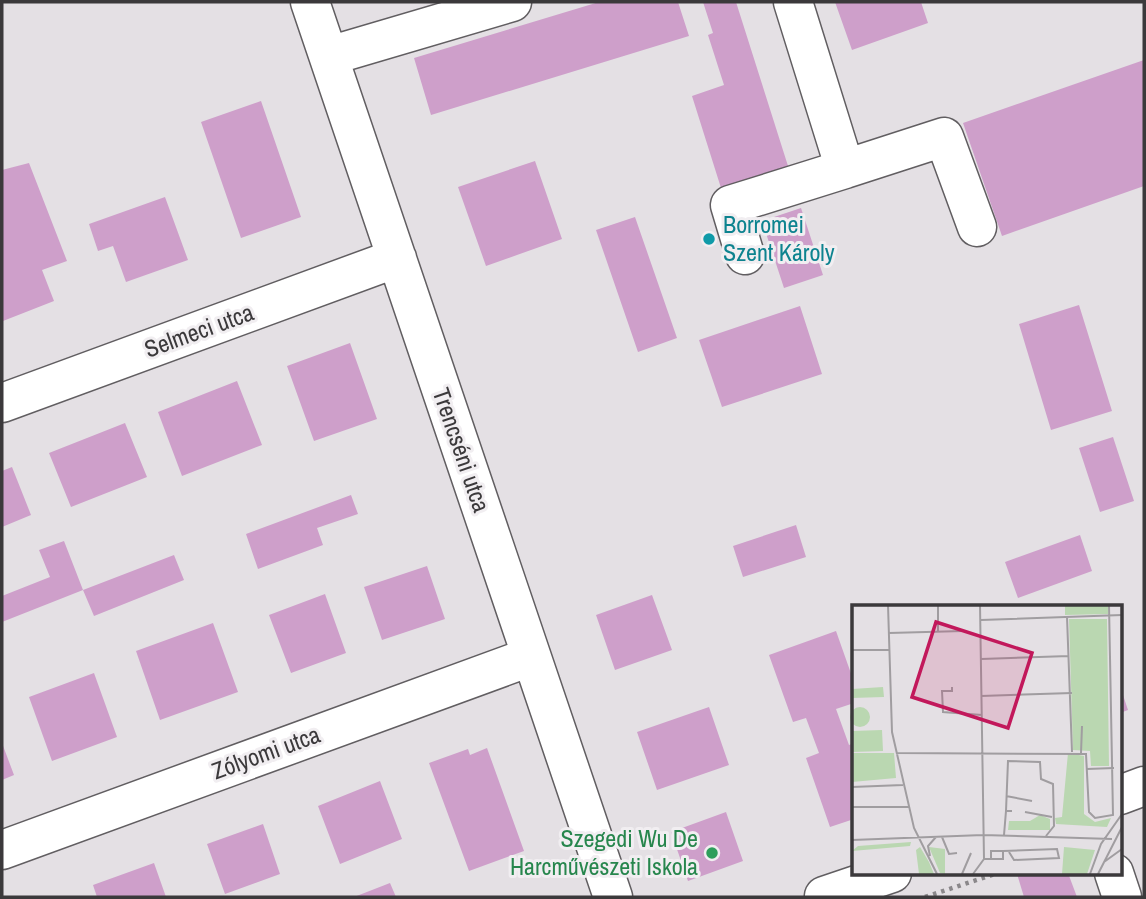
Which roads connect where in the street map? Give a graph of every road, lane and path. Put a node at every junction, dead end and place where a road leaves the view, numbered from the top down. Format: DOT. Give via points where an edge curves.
graph roads {
  1 [pos="310,2"];
  2 [pos="512,2"];
  3 [pos="793,2"];
  4 [pos="329,56"];
  5 [pos="845,169"];
  6 [pos="977,227"];
  7 [pos="745,255"];
  8 [pos="397,258"];
  9 [pos="2,403"];
  10 [pos="530,657"];
  11 [pos="1144,786"];
  12 [pos="1122,793"];
  13 [pos="2,849"];
  14 [pos="889,874"];
  15 [pos="995,874"];
  16 [pos="1114,874"];
  17 [pos="824,896"];
  18 [pos="613,897"];
  19 [pos="925,897"];
  20 [pos="1122,897"];
  1 -- 4 [label="street, Trencséni utca"];
  2 -- 4 [label="street"];
  3 -- 5 [label="street"];
  4 -- 8 [label="street, Trencséni utca"];
  5 -- 6 [label="street" via="944,137"];
  5 -- 7 [label="street" via="730,205"];
  8 -- 9 [label="street, Selmeci utca"];
  8 -- 10 [label="street, Trencséni utca"];
  10 -- 13 [label="street, Zólyomi utca"];
  10 -- 18 [label="street, Trencséni utca"];
  11 -- 12 [label="street"];
  14 -- 17 [label="street"];
  15 -- 19 [label="path"];
  16 -- 20 [label="street"];
}
